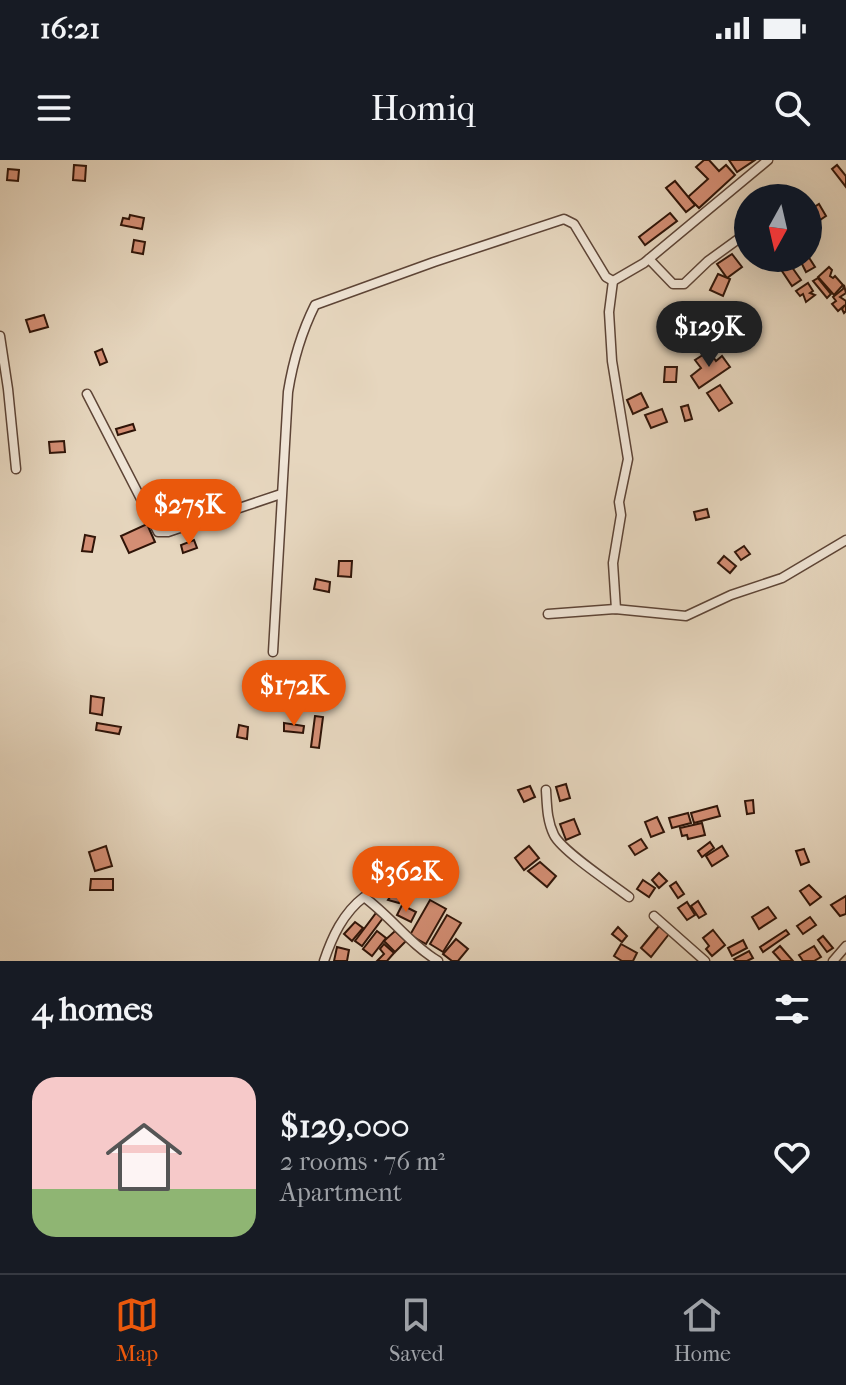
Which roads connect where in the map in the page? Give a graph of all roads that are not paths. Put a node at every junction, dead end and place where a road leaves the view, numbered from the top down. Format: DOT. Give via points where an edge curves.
graph roads {
  1 [pos="768,160"];
  2 [pos="734,242"];
  3 [pos="649,259"];
  4 [pos="613,281"];
  5 [pos="0,336"];
  6 [pos="87,394"];
  7 [pos="16,469"];
  8 [pos="281,494"];
  9 [pos="846,540"];
  10 [pos="616,609"];
  11 [pos="548,614"];
  12 [pos="273,652"];
  13 [pos="546,790"];
  14 [pos="629,897"];
  15 [pos="654,916"];
  16 [pos="846,946"];
  17 [pos="324,961"];
  18 [pos="438,961"];
  19 [pos="705,961"];
  20 [pos="833,961"];
  1 -- 3 [label="street"];
  2 -- 3 [label="street" via="684,284 673,284"];
  3 -- 4 [label="street"];
  4 -- 8 [label="street" via="574,224 564,219 315,305 295,351"];
  4 -- 10 [label="street" via="612,361 628,459 613,563"];
  5 -- 7 [label="street"];
  6 -- 8 [label="street" via="158,532"];
  8 -- 12 [label="street"];
  9 -- 10 [label="street" via="782,578 693,614"];
  10 -- 11 [label="street"];
  13 -- 14 [label="street" via="555,837"];
  15 -- 19 [label="street"];
  16 -- 20 [label="street"];
  17 -- 18 [label="street" via="342,922 364,897 418,949"];
}
